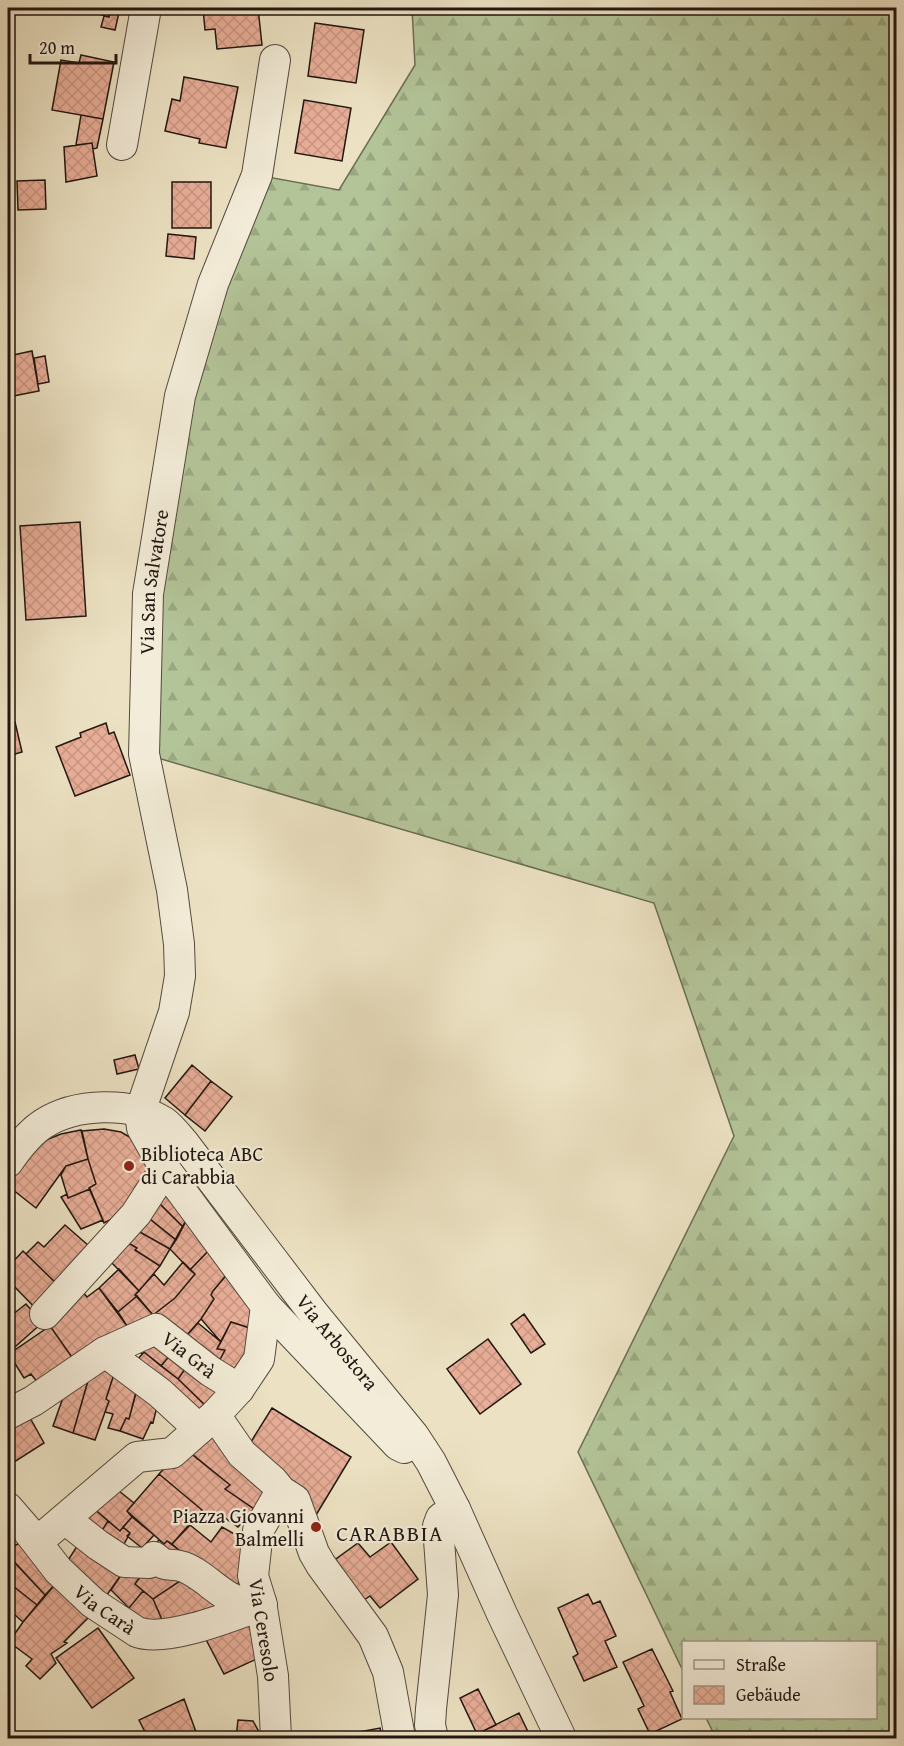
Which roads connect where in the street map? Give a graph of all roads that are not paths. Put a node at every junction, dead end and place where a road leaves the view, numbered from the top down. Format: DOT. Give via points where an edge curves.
graph roads {
  1 [pos="146,8"];
  2 [pos="275,60"];
  3 [pos="122,145"];
  4 [pos="140,1112"];
  5 [pos="8,1162"];
  6 [pos="165,1169"];
  7 [pos="266,1306"];
  8 [pos="45,1314"];
  9 [pos="105,1352"];
  10 [pos="239,1389"];
  11 [pos="8,1414"];
  12 [pos="207,1422"];
  13 [pos="431,1462"];
  14 [pos="281,1491"];
  15 [pos="8,1508"];
  16 [pos="455,1509"];
  17 [pos="65,1519"];
  18 [pos="37,1542"];
  19 [pos="261,1604"];
  20 [pos="276,1738"];
  21 [pos="400,1738"];
  22 [pos="433,1738"];
  23 [pos="561,1738"];
  1 -- 3 [label="street"];
  2 -- 4 [label="street, Via San Salvatore" via="257,175 213,284 180,396 147,594 144,754 172,890 180,976 174,1012"];
  4 -- 5 [label="street, Via Arbostora" via="117,1106 66,1113 42,1124"];
  4 -- 6 [label="street" via="142,1128"];
  4 -- 13 [label="street, Via Arbostora" via="165,1123 184,1143"];
  6 -- 7 [label="street"];
  6 -- 8 [label="street" via="136,1214"];
  7 -- 10 [label="street" via="259,1359"];
  7 -- 13 [label="street" via="398,1445"];
  9 -- 10 [label="street, Via Grà" via="156,1329"];
  9 -- 11 [label="street"];
  9 -- 12 [label="street"];
  10 -- 12 [label="street"];
  12 -- 14 [label="street"];
  12 -- 17 [label="street" via="172,1453 137,1457"];
  13 -- 16 [label="street, Via Arbostora"];
  14 -- 19 [label="street, Via Ceresolo" via="258,1531 254,1576"];
  14 -- 21 [label="street" via="295,1500 314,1553 373,1636 388,1672"];
  15 -- 18 [label="street, Via Carà"];
  16 -- 22 [label="street" via="441,1518 438,1526 444,1595 431,1709"];
  16 -- 23 [label="street, Via Arbostora"];
  17 -- 18 [label="street"];
  17 -- 19 [label="street" via="123,1562 149,1563 154,1557 169,1566 181,1566 234,1600"];
  18 -- 19 [label="street, Via Carà" via="58,1570 93,1603 145,1635 187,1631"];
  19 -- 20 [label="street, Via Ceresolo" via="273,1676"];
}
